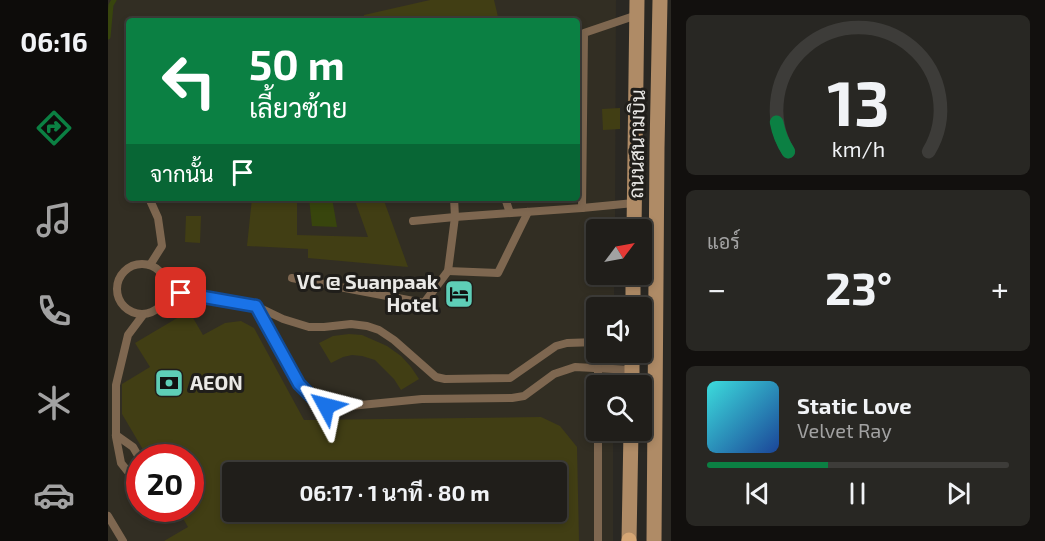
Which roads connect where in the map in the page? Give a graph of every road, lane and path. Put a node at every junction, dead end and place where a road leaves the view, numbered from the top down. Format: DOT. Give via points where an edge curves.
graph roads {
  1 [pos="660,0"];
  2 [pos="637,7"];
  3 [pos="580,96"];
  4 [pos="150,201"];
  5 [pos="454,201"];
  6 [pos="506,201"];
  7 [pos="634,203"];
  8 [pos="582,208"];
  9 [pos="528,212"];
  10 [pos="510,213"];
  11 [pos="455,217"];
  12 [pos="634,219"];
  13 [pos="413,221"];
  14 [pos="150,265"];
  15 [pos="448,271"];
  16 [pos="292,278"];
  17 [pos="112,289"];
  18 [pos="168,292"];
  19 [pos="256,306"];
  20 [pos="143,315"];
  21 [pos="586,342"];
  22 [pos="598,368"];
  23 [pos="598,375"];
  24 [pos="622,375"];
  25 [pos="116,435"];
  26 [pos="598,441"];
  27 [pos="631,441"];
  28 [pos="129,444"];
  29 [pos="126,469"];
  30 [pos="108,516"];
  31 [pos="123,541"];
  32 [pos="598,541"];
  33 [pos="629,541"];
  34 [pos="654,541"];
  1 -- 34 [label="main road, ถนนสนามบิน"];
  2 -- 3 [label="lane" via="584,33"];
  2 -- 7 [label="main road, ถนนสนามบิน"];
  3 -- 8 [label="lane"];
  4 -- 14 [label="lane" via="162,246"];
  5 -- 11 [label="lane"];
  6 -- 10 [label="lane"];
  7 -- 8 [label="lane"];
  7 -- 12 [label="main road, ถนนสนามบิน"];
  8 -- 9 [label="lane"];
  9 -- 10 [label="lane"];
  9 -- 15 [label="lane" via="498,273"];
  10 -- 11 [label="lane"];
  11 -- 13 [label="lane"];
  11 -- 15 [label="lane"];
  14 -- 17 [label="lane" via="129,267"];
  14 -- 18 [label="lane" via="162,273"];
  15 -- 16 [label="lane" via="424,303"];
  17 -- 20 [label="lane" via="123,307"];
  18 -- 19 [label="lane"];
  18 -- 20 [label="lane" via="160,307"];
  19 -- 21 [label="lane" via="309,327 351,324 379,330 445,379 510,378 556,346"];
  19 -- 22 [label="lane" via="299,384 326,406 512,398 524,396 554,374 575,367"];
  20 -- 25 [label="lane" via="128,335 116,385"];
  22 -- 23 [label="lane"];
  22 -- 24 [label="lane"];
  25 -- 28 [label="lane"];
  25 -- 29 [label="lane" via="121,463"];
  26 -- 32 [label="lane"];
  27 -- 33 [label="main road"];
  30 -- 31 [label="lane"];
}
